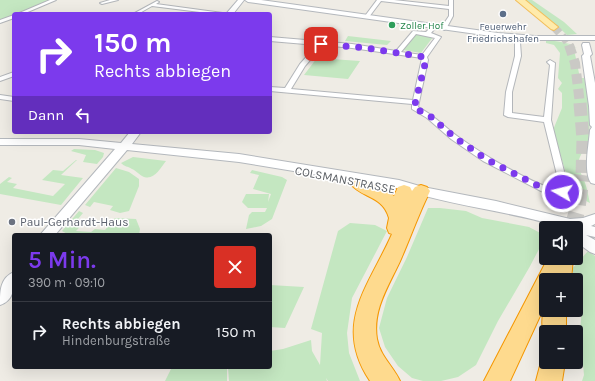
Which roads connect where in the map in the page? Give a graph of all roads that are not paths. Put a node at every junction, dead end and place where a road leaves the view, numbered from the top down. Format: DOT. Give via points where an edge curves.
graph roads {
  1 [pos="54,0"];
  2 [pos="116,0"];
  3 [pos="161,0"];
  4 [pos="241,0"];
  5 [pos="248,0"];
  6 [pos="378,0"];
  7 [pos="382,0"];
  8 [pos="451,0"];
  9 [pos="520,0"];
  10 [pos="102,3"];
  11 [pos="152,5"];
  12 [pos="452,8"];
  13 [pos="24,12"];
  14 [pos="139,12"];
  15 [pos="212,12"];
  16 [pos="231,12"];
  17 [pos="367,16"];
  18 [pos="12,17"];
  19 [pos="0,22"];
  20 [pos="435,26"];
  21 [pos="554,27"];
  22 [pos="444,28"];
  23 [pos="427,34"];
  24 [pos="595,37"];
  25 [pos="272,39"];
  26 [pos="517,42"];
  27 [pos="321,44"];
  28 [pos="583,46"];
  29 [pos="397,53"];
  30 [pos="424,57"];
  31 [pos="550,62"];
  32 [pos="12,75"];
  33 [pos="0,79"];
  34 [pos="272,89"];
  35 [pos="287,91"];
  36 [pos="0,97"];
  37 [pos="12,99"];
  38 [pos="415,102"];
  39 [pos="547,120"];
  40 [pos="595,125"];
  41 [pos="595,130"];
  42 [pos="134,134"];
  43 [pos="0,142"];
  44 [pos="123,147"];
  45 [pos="594,154"];
  46 [pos="270,164"];
  47 [pos="595,180"];
  48 [pos="358,183"];
  49 [pos="410,190"];
  50 [pos="595,219"];
  51 [pos="399,221"];
  52 [pos="555,221"];
  53 [pos="583,224"];
  54 [pos="583,230"];
  55 [pos="595,232"];
  56 [pos="49,233"];
  57 [pos="583,240"];
  58 [pos="595,248"];
  59 [pos="555,265"];
  60 [pos="12,282"];
  61 [pos="0,298"];
  62 [pos="552,369"];
  63 [pos="497,378"];
  64 [pos="370,381"];
  65 [pos="387,381"];
  66 [pos="549,381"];
  1 -- 13 [label="street"];
  2 -- 10 [label="street"];
  3 -- 11 [label="street"];
  4 -- 16 [label="street"];
  5 -- 17 [label="street"];
  6 -- 17 [label="street"];
  7 -- 12 [label="street"];
  8 -- 12 [label="street"];
  9 -- 21 [label="main road"];
  11 -- 14 [label="street"];
  11 -- 15 [label="street"];
  12 -- 22 [label="street" via="451,16"];
  17 -- 20 [label="street"];
  18 -- 19 [label="street"];
  20 -- 22 [label="street"];
  20 -- 23 [label="street"];
  22 -- 28 [label="street" via="567,40"];
  23 -- 29 [label="street" via="415,32"];
  23 -- 30 [label="street" via="438,37"];
  24 -- 28 [label="street"];
  25 -- 27 [label="street"];
  26 -- 39 [label="street" via="518,56 509,92 508,115"];
  27 -- 29 [label="street"];
  27 -- 35 [label="street" via="302,65"];
  28 -- 40 [label="street"];
  29 -- 30 [label="street"];
  30 -- 38 [label="street" via="426,60"];
  31 -- 39 [label="street" via="553,64"];
  32 -- 33 [label="street"];
  34 -- 35 [label="street"];
  35 -- 38 [label="street"];
  36 -- 37 [label="street"];
  38 -- 39 [label="street" via="414,108 430,116 454,137 486,159 558,194 564,187"];
  41 -- 45 [label="street"];
  42 -- 44 [label="street"];
  43 -- 44 [label="street, COLSMANSTRASSE" via="80,142"];
  44 -- 46 [label="street, COLSMANSTRASSE" via="239,158"];
  44 -- 56 [label="street"];
  45 -- 47 [label="street"];
  46 -- 48 [label="street, COLSMANSTRASSE"];
  46 -- 49 [label="street, COLSMANSTRASSE" via="318,170"];
  48 -- 49 [label="street, COLSMANSTRASSE"];
  48 -- 51 [label="highway" via="391,203"];
  49 -- 51 [label="highway"];
  49 -- 52 [label="street, COLSMANSTRASSE" via="496,206"];
  49 -- 65 [label="highway" via="390,261 374,290 365,319 366,345 376,370"];
  50 -- 53 [label="street"];
  51 -- 64 [label="highway" via="358,308 356,340"];
  54 -- 55 [label="street, COLSMANSTRASSE"];
  57 -- 58 [label="street"];
  59 -- 63 [label="highway"];
  60 -- 61 [label="street"];
  62 -- 66 [label="highway"];
}
